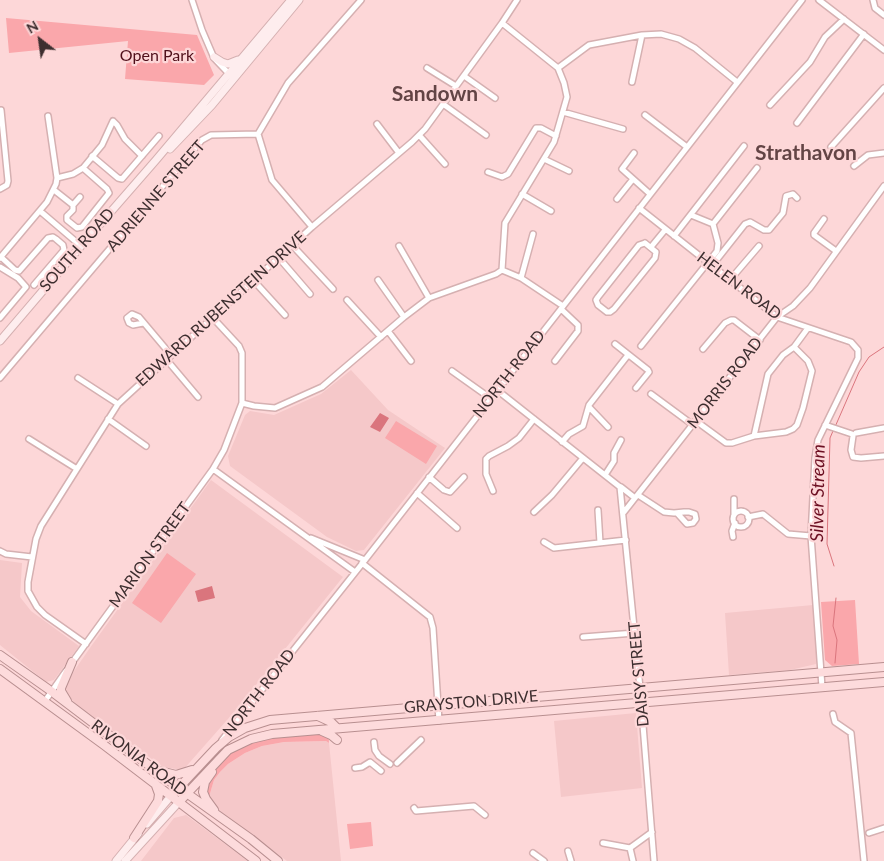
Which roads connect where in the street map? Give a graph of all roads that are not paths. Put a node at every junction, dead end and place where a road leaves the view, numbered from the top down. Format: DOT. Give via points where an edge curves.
graph roads {
  1 [pos="192,0"];
  2 [pos="291,0"];
  3 [pos="299,0"];
  4 [pos="361,0"];
  5 [pos="517,0"];
  6 [pos="802,0"];
  7 [pos="819,0"];
  8 [pos="873,0"];
  9 [pos="884,15"];
  10 [pos="844,19"];
  11 [pos="502,23"];
  12 [pos="864,34"];
  13 [pos="642,35"];
  14 [pos="884,50"];
  15 [pos="214,57"];
  16 [pos="241,58"];
  17 [pos="427,68"];
  18 [pos="558,68"];
  19 [pos="230,76"];
  20 [pos="464,76"];
  21 [pos="632,82"];
  22 [pos="737,82"];
  23 [pos="456,86"];
  24 [pos="884,88"];
  25 [pos="495,98"];
  26 [pos="442,104"];
  27 [pos="770,105"];
  28 [pos="1,110"];
  29 [pos="563,112"];
  30 [pos="645,115"];
  31 [pos="48,116"];
  32 [pos="796,123"];
  33 [pos="377,124"];
  34 [pos="623,129"];
  35 [pos="258,134"];
  36 [pos="419,135"];
  37 [pos="486,135"];
  38 [pos="159,136"];
  39 [pos="556,136"];
  40 [pos="2,138"];
  41 [pos="744,146"];
  42 [pos="687,147"];
  43 [pos="831,147"];
  44 [pos="634,153"];
  45 [pos="884,153"];
  46 [pos="399,154"];
  47 [pos="92,156"];
  48 [pos="142,156"];
  49 [pos="544,160"];
  50 [pos="445,164"];
  51 [pos="854,166"];
  52 [pos="83,168"];
  53 [pos="757,168"];
  54 [pos="569,171"];
  55 [pos="488,172"];
  56 [pos="57,178"];
  57 [pos="633,179"];
  58 [pos="884,186"];
  59 [pos="0,189"];
  60 [pos="54,190"];
  61 [pos="522,194"];
  62 [pos="650,194"];
  63 [pos="80,197"];
  64 [pos="798,198"];
  65 [pos="617,199"];
  66 [pos="73,205"];
  67 [pos="639,208"];
  68 [pos="550,210"];
  69 [pos="40,211"];
  70 [pos="691,215"];
  71 [pos="824,219"];
  72 [pos="713,224"];
  73 [pos="312,227"];
  74 [pos="665,230"];
  75 [pos="533,234"];
  76 [pos="674,236"];
  77 [pos="292,245"];
  78 [pos="81,246"];
  79 [pos="399,246"];
  80 [pos="759,246"];
  81 [pos="651,248"];
  82 [pos="836,252"];
  83 [pos="0,257"];
  84 [pos="279,258"];
  85 [pos="706,263"];
  86 [pos="0,267"];
  87 [pos="712,267"];
  88 [pos="502,270"];
  89 [pos="521,278"];
  90 [pos="378,280"];
  91 [pos="254,281"];
  92 [pos="729,281"];
  93 [pos="34,285"];
  94 [pos="333,289"];
  95 [pos="310,294"];
  96 [pos="429,298"];
  97 [pos="348,300"];
  98 [pos="562,307"];
  99 [pos="285,315"];
  100 [pos="404,317"];
  101 [pos="0,318"];
  102 [pos="213,318"];
  103 [pos="777,318"];
  104 [pos="143,323"];
  105 [pos="808,328"];
  106 [pos="388,331"];
  107 [pos="381,337"];
  108 [pos="760,340"];
  109 [pos="0,341"];
  110 [pos="615,344"];
  111 [pos="641,346"];
  112 [pos="794,347"];
  113 [pos="703,349"];
  114 [pos="171,354"];
  115 [pos="628,355"];
  116 [pos="166,359"];
  117 [pos="411,361"];
  118 [pos="555,361"];
  119 [pos="452,371"];
  120 [pos="0,378"];
  121 [pos="78,378"];
  122 [pos="636,388"];
  123 [pos="497,390"];
  124 [pos="650,394"];
  125 [pos="198,397"];
  126 [pos="490,398"];
  127 [pos="242,403"];
  128 [pos="118,404"];
  129 [pos="589,406"];
  130 [pos="108,419"];
  131 [pos="534,419"];
  132 [pos="694,423"];
  133 [pos="827,426"];
  134 [pos="608,427"];
  135 [pos="884,428"];
  136 [pos="853,434"];
  137 [pos="754,436"];
  138 [pos="29,439"];
  139 [pos="621,440"];
  140 [pos="562,442"];
  141 [pos="146,446"];
  142 [pos="884,456"];
  143 [pos="583,458"];
  144 [pos="77,469"];
  145 [pos="213,469"];
  146 [pos="604,474"];
  147 [pos="429,477"];
  148 [pos="464,478"];
  149 [pos="620,487"];
  150 [pos="493,491"];
  151 [pos="417,493"];
  152 [pos="636,496"];
  153 [pos="734,499"];
  154 [pos="598,510"];
  155 [pos="534,512"];
  156 [pos="624,512"];
  157 [pos="677,513"];
  158 [pos="734,516"];
  159 [pos="748,517"];
  160 [pos="734,523"];
  161 [pos="457,528"];
  162 [pos="304,535"];
  163 [pos="811,536"];
  164 [pos="733,537"];
  165 [pos="626,540"];
  166 [pos="544,542"];
  167 [pos="600,543"];
  168 [pos="0,551"];
  169 [pos="32,557"];
  170 [pos="364,561"];
  171 [pos="355,572"];
  172 [pos="635,632"];
  173 [pos="583,637"];
  174 [pos="86,644"];
  175 [pos="0,655"];
  176 [pos="72,662"];
  177 [pos="884,666"];
  178 [pos="0,668"];
  179 [pos="821,672"];
  180 [pos="884,682"];
  181 [pos="822,687"];
  182 [pos="640,688"];
  183 [pos="51,691"];
  184 [pos="45,701"];
  185 [pos="641,702"];
  186 [pos="69,705"];
  187 [pos="438,705"];
  188 [pos="833,714"];
  189 [pos="316,715"];
  190 [pos="439,720"];
  191 [pos="337,728"];
  192 [pos="314,730"];
  193 [pos="337,740"];
  194 [pos="421,740"];
  195 [pos="374,742"];
  196 [pos="216,748"];
  197 [pos="228,750"];
  198 [pos="204,761"];
  199 [pos="397,763"];
  200 [pos="390,764"];
  201 [pos="149,766"];
  202 [pos="355,768"];
  203 [pos="381,771"];
  204 [pos="155,783"];
  205 [pos="179,788"];
  206 [pos="186,793"];
  207 [pos="171,796"];
  208 [pos="179,802"];
  209 [pos="459,807"];
  210 [pos="466,810"];
  211 [pos="417,811"];
  212 [pos="485,815"];
  213 [pos="219,816"];
  214 [pos="884,828"];
  215 [pos="652,832"];
  216 [pos="869,833"];
  217 [pos="134,838"];
  218 [pos="603,843"];
  219 [pos="630,848"];
  220 [pos="568,852"];
  221 [pos="533,853"];
  222 [pos="116,861"];
  223 [pos="125,861"];
  224 [pos="256,861"];
  225 [pos="278,861"];
  226 [pos="544,861"];
  227 [pos="571,861"];
  228 [pos="633,861"];
  229 [pos="654,861"];
  230 [pos="864,861"];
  1 -- 15 [label="street"];
  2 -- 16 [label="street, SOUTH ROAD"];
  3 -- 19 [label="street, SOUTH ROAD"];
  4 -- 35 [label="street" via="288,83"];
  5 -- 11 [label="street, EDWARD RUBENSTEIN DRIVE"];
  6 -- 22 [label="street, NORTH ROAD"];
  7 -- 10 [label="street"];
  8 -- 9 [label="street" via="875,8"];
  10 -- 12 [label="street"];
  10 -- 27 [label="street" via="825,37 810,62"];
  11 -- 18 [label="street"];
  11 -- 20 [label="street, EDWARD RUBENSTEIN DRIVE"];
  12 -- 14 [label="street"];
  12 -- 32 [label="street"];
  13 -- 18 [label="street" via="589,45"];
  13 -- 21 [label="street"];
  13 -- 22 [label="street" via="661,34 686,43"];
  15 -- 16 [label="street" via="228,64"];
  15 -- 19 [label="street"];
  16 -- 19 [label="street, SOUTH ROAD"];
  17 -- 23 [label="street"];
  18 -- 29 [label="street" via="566,92"];
  19 -- 78 [label="street, SOUTH ROAD" via="212,105 156,160"];
  20 -- 23 [label="street, EDWARD RUBENSTEIN DRIVE"];
  20 -- 25 [label="street"];
  22 -- 42 [label="street, NORTH ROAD"];
  23 -- 26 [label="street, EDWARD RUBENSTEIN DRIVE"];
  24 -- 43 [label="street"];
  26 -- 36 [label="street, EDWARD RUBENSTEIN DRIVE"];
  26 -- 37 [label="street"];
  28 -- 40 [label="street"];
  29 -- 34 [label="street"];
  29 -- 39 [label="street"];
  30 -- 42 [label="street"];
  31 -- 56 [label="street"];
  33 -- 46 [label="street"];
  35 -- 73 [label="street" via="272,180"];
  35 -- 120 [label="street, ADRIENNE STREET" via="211,135 202,140"];
  36 -- 46 [label="street, EDWARD RUBENSTEIN DRIVE"];
  36 -- 50 [label="street"];
  38 -- 48 [label="street"];
  39 -- 49 [label="street"];
  39 -- 55 [label="street" via="536,128 506,177"];
  40 -- 59 [label="street" via="8,181"];
  41 -- 70 [label="street"];
  42 -- 62 [label="street, NORTH ROAD"];
  44 -- 57 [label="street" via="622,168"];
  45 -- 51 [label="street" via="868,155"];
  46 -- 73 [label="street, EDWARD RUBENSTEIN DRIVE"];
  47 -- 48 [label="street" via="121,179"];
  47 -- 48 [label="street" via="113,121"];
  47 -- 52 [label="street"];
  49 -- 54 [label="street"];
  49 -- 61 [label="street"];
  52 -- 56 [label="street"];
  52 -- 66 [label="street" via="107,189 109,195 80,228 67,220"];
  53 -- 72 [label="street"];
  56 -- 60 [label="street"];
  57 -- 62 [label="street"];
  57 -- 65 [label="street"];
  58 -- 82 [label="street, MORRIS ROAD"];
  60 -- 66 [label="street"];
  60 -- 69 [label="street"];
  61 -- 68 [label="street"];
  61 -- 88 [label="street" via="504,227"];
  62 -- 67 [label="street, NORTH ROAD"];
  63 -- 66 [label="street"];
  64 -- 87 [label="street" via="793,194 786,196 783,213 769,230 754,223 745,224"];
  67 -- 74 [label="street, HELEN ROAD"];
  67 -- 98 [label="street, NORTH ROAD"];
  69 -- 78 [label="street"];
  69 -- 83 [label="street"];
  70 -- 72 [label="street"];
  70 -- 76 [label="street"];
  71 -- 82 [label="street" via="814,235"];
  72 -- 85 [label="street" via="718,247"];
  73 -- 77 [label="street, EDWARD RUBENSTEIN DRIVE"];
  74 -- 76 [label="street, HELEN ROAD"];
  74 -- 81 [label="street"];
  75 -- 89 [label="street"];
  76 -- 85 [label="street, HELEN ROAD"];
  77 -- 84 [label="street, EDWARD RUBENSTEIN DRIVE"];
  77 -- 94 [label="street"];
  78 -- 109 [label="street, SOUTH ROAD"];
  79 -- 96 [label="street"];
  80 -- 92 [label="street"];
  81 -- 81 [label="street" via="656,252 656,258 614,309 607,312 598,305 598,296 639,245 645,243"];
  82 -- 103 [label="street, MORRIS ROAD" via="807,292"];
  83 -- 93 [label="street" via="19,271 48,238 53,237 62,244 64,250"];
  84 -- 91 [label="street, EDWARD RUBENSTEIN DRIVE"];
  84 -- 95 [label="street"];
  85 -- 87 [label="street, HELEN ROAD"];
  85 -- 111 [label="street"];
  86 -- 101 [label="street" via="26,287"];
  87 -- 92 [label="street, HELEN ROAD"];
  88 -- 89 [label="street"];
  88 -- 96 [label="street"];
  89 -- 98 [label="street"];
  90 -- 100 [label="street"];
  91 -- 99 [label="street"];
  91 -- 102 [label="street, EDWARD RUBENSTEIN DRIVE"];
  92 -- 103 [label="street, HELEN ROAD"];
  96 -- 100 [label="street"];
  97 -- 107 [label="street"];
  98 -- 118 [label="street" via="578,325 578,331"];
  98 -- 123 [label="street, NORTH ROAD"];
  100 -- 106 [label="street"];
  102 -- 114 [label="street, EDWARD RUBENSTEIN DRIVE"];
  102 -- 127 [label="street" via="241,349"];
  103 -- 105 [label="street, HELEN ROAD"];
  103 -- 108 [label="street, MORRIS ROAD"];
  104 -- 114 [label="street"];
  105 -- 112 [label="street"];
  105 -- 133 [label="street, HELEN ROAD" via="851,342 860,354"];
  106 -- 107 [label="street"];
  106 -- 117 [label="street"];
  107 -- 127 [label="street" via="317,390 275,408"];
  108 -- 113 [label="street" via="731,320 725,322"];
  108 -- 132 [label="street, MORRIS ROAD"];
  110 -- 115 [label="street"];
  112 -- 137 [label="street" via="768,374"];
  112 -- 137 [label="street" via="812,368 797,425 789,431"];
  114 -- 116 [label="street, EDWARD RUBENSTEIN DRIVE"];
  115 -- 122 [label="street" via="648,372"];
  115 -- 129 [label="street"];
  116 -- 125 [label="street"];
  116 -- 128 [label="street, EDWARD RUBENSTEIN DRIVE"];
  119 -- 126 [label="street"];
  121 -- 128 [label="street"];
  123 -- 126 [label="street, NORTH ROAD"];
  123 -- 131 [label="street"];
  124 -- 132 [label="street"];
  126 -- 147 [label="street, NORTH ROAD"];
  127 -- 145 [label="street, MARION STREET"];
  128 -- 130 [label="street, EDWARD RUBENSTEIN DRIVE"];
  129 -- 134 [label="street"];
  129 -- 140 [label="street" via="583,426"];
  130 -- 141 [label="street"];
  130 -- 144 [label="street, EDWARD RUBENSTEIN DRIVE"];
  131 -- 140 [label="street"];
  131 -- 150 [label="street" via="519,438 486,460 486,474"];
  132 -- 137 [label="street" via="726,443"];
  132 -- 152 [label="street, MORRIS ROAD"];
  133 -- 136 [label="street"];
  133 -- 163 [label="street, HELEN ROAD" via="816,450"];
  135 -- 136 [label="street"];
  136 -- 142 [label="street" via="853,457"];
  138 -- 144 [label="street"];
  139 -- 146 [label="street" via="614,461"];
  140 -- 143 [label="street"];
  143 -- 146 [label="street"];
  143 -- 155 [label="street"];
  144 -- 169 [label="street, EDWARD RUBENSTEIN DRIVE" via="41,526"];
  145 -- 162 [label="street"];
  145 -- 174 [label="street, MARION STREET"];
  146 -- 149 [label="street"];
  147 -- 148 [label="street" via="450,492"];
  147 -- 151 [label="street, NORTH ROAD"];
  149 -- 152 [label="street"];
  149 -- 156 [label="street, DAISY STREET"];
  151 -- 161 [label="street"];
  151 -- 170 [label="street, NORTH ROAD"];
  152 -- 156 [label="street, MORRIS ROAD"];
  152 -- 157 [label="street" via="664,512"];
  153 -- 158 [label="street"];
  154 -- 167 [label="street"];
  156 -- 165 [label="street, DAISY STREET"];
  158 -- 159 [label="street" via="742,512"];
  158 -- 160 [label="street"];
  159 -- 160 [label="street" via="744,526"];
  159 -- 163 [label="street" via="763,514 788,534"];
  160 -- 164 [label="street"];
  162 -- 170 [label="street"];
  162 -- 171 [label="street"];
  163 -- 179 [label="street, HELEN ROAD"];
  165 -- 167 [label="street"];
  165 -- 172 [label="street, DAISY STREET"];
  166 -- 167 [label="street" via="554,548"];
  168 -- 169 [label="street"];
  169 -- 174 [label="street, EDWARD RUBENSTEIN DRIVE" via="28,591 33,603"];
  170 -- 171 [label="street, NORTH ROAD"];
  170 -- 187 [label="street" via="430,617"];
  171 -- 196 [label="street, NORTH ROAD"];
  172 -- 173 [label="street"];
  172 -- 182 [label="street, DAISY STREET"];
  174 -- 176 [label="street, MARION STREET"];
  175 -- 183 [label="main road, RIVONIA ROAD"];
  176 -- 183 [label="street, MARION STREET"];
  176 -- 186 [label="main road" via="61,688"];
  177 -- 179 [label="main road, GRAYSTON DRIVE"];
  178 -- 184 [label="main road, RIVONIA ROAD"];
  179 -- 181 [label="street, HELEN ROAD"];
  179 -- 182 [label="main road, GRAYSTON DRIVE"];
  180 -- 181 [label="main road, GRAYSTON DRIVE"];
  181 -- 185 [label="main road, GRAYSTON DRIVE"];
  182 -- 185 [label="street, DAISY STREET"];
  182 -- 187 [label="main road, GRAYSTON DRIVE"];
  183 -- 184 [label="street, MARION STREET"];
  183 -- 186 [label="main road, RIVONIA ROAD"];
  184 -- 204 [label="main road, RIVONIA ROAD"];
  185 -- 190 [label="main road, GRAYSTON DRIVE"];
  185 -- 215 [label="street, DAISY STREET"];
  186 -- 201 [label="main road, RIVONIA ROAD"];
  187 -- 189 [label="main road, GRAYSTON DRIVE"];
  187 -- 190 [label="street"];
  188 -- 230 [label="street" via="835,722 851,733"];
  189 -- 191 [label="main road"];
  189 -- 196 [label="main road, GRAYSTON DRIVE" via="256,723 233,734"];
  190 -- 191 [label="main road, GRAYSTON DRIVE"];
  191 -- 192 [label="main road, GRAYSTON DRIVE"];
  192 -- 193 [label="main road" via="330,734"];
  192 -- 197 [label="main road, GRAYSTON DRIVE" via="264,735"];
  194 -- 199 [label="street"];
  195 -- 200 [label="street" via="379,756"];
  196 -- 198 [label="main road, GRAYSTON DRIVE"];
  197 -- 206 [label="main road, GRAYSTON DRIVE"];
  197 -- 213 [label="main road" via="203,789 206,799"];
  198 -- 201 [label="main road" via="187,773 178,775"];
  198 -- 205 [label="main road, GRAYSTON DRIVE"];
  201 -- 205 [label="main road, RIVONIA ROAD"];
  202 -- 203 [label="street" via="370,762"];
  204 -- 207 [label="main road, RIVONIA ROAD"];
  204 -- 217 [label="main road" via="158,802"];
  205 -- 206 [label="main road, RIVONIA ROAD"];
  205 -- 207 [label="main road, GRAYSTON DRIVE"];
  206 -- 208 [label="main road, GRAYSTON DRIVE"];
  206 -- 213 [label="main road, RIVONIA ROAD"];
  207 -- 208 [label="main road, RIVONIA ROAD"];
  207 -- 217 [label="street, GRAYSTON DRIVE"];
  208 -- 223 [label="street, GRAYSTON DRIVE"];
  208 -- 224 [label="main road, RIVONIA ROAD"];
  209 -- 210 [label="street"];
  209 -- 211 [label="street"];
  209 -- 212 [label="street" via="474,806"];
  213 -- 225 [label="main road, RIVONIA ROAD"];
  214 -- 216 [label="street"];
  215 -- 219 [label="street"];
  215 -- 229 [label="street, DAISY STREET"];
  217 -- 222 [label="street, GRAYSTON DRIVE"];
  218 -- 219 [label="street"];
  219 -- 228 [label="street"];
  220 -- 227 [label="street"];
  221 -- 226 [label="street"];
}
